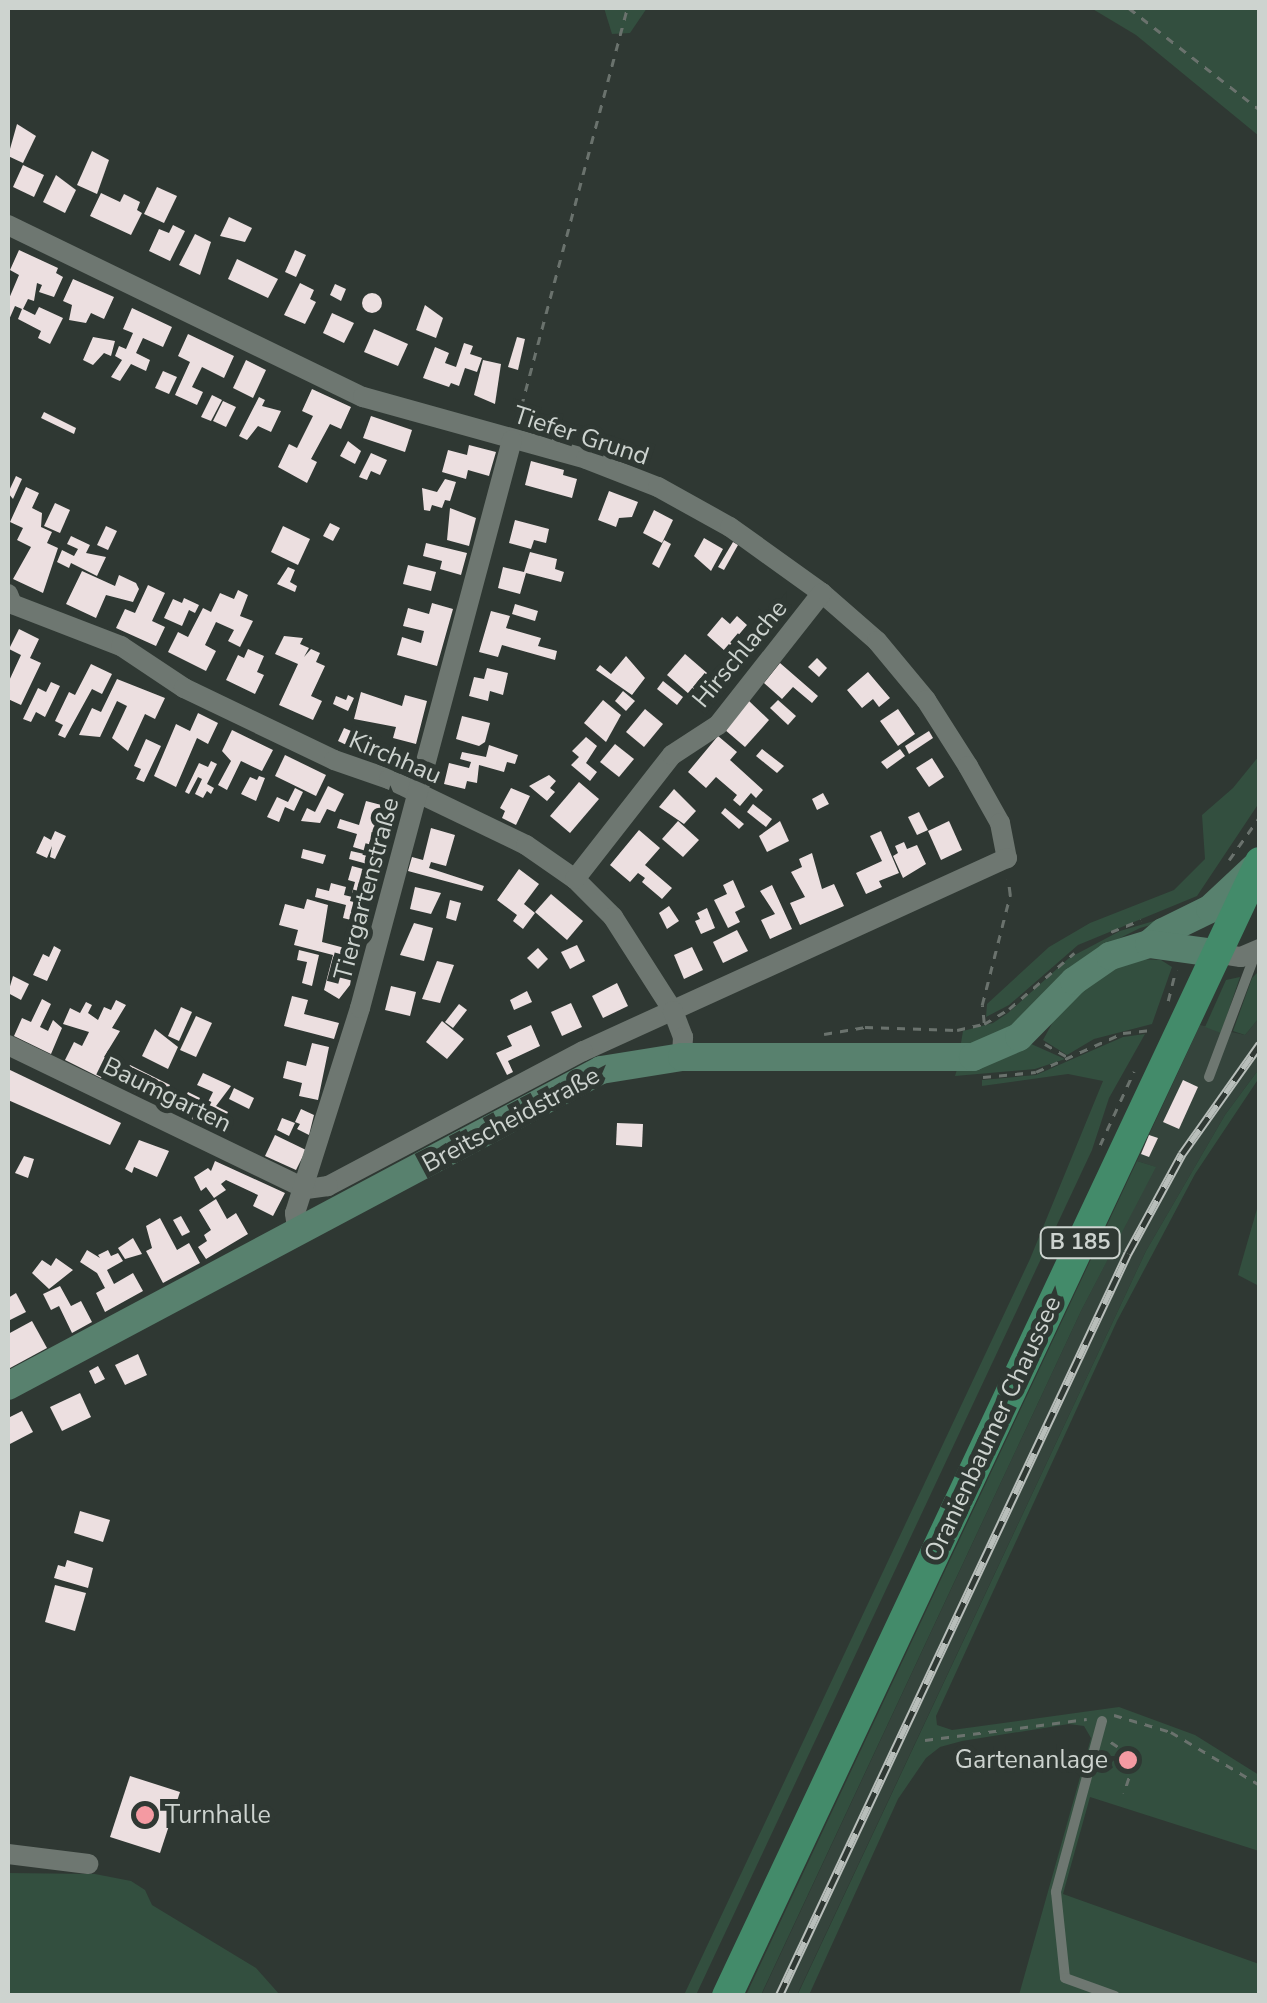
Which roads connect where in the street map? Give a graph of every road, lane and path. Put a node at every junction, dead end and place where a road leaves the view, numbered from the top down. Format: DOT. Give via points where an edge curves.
graph roads {
  1 [pos="627,8"];
  2 [pos="1129,8"];
  3 [pos="1260,110"];
  4 [pos="8,225"];
  5 [pos="512,440"];
  6 [pos="822,592"];
  7 [pos="9,601"];
  8 [pos="419,794"];
  9 [pos="1007,858"];
  10 [pos="1259,863"];
  11 [pos="575,879"];
  12 [pos="1147,932"];
  13 [pos="1102,936"];
  14 [pos="1077,951"];
  15 [pos="1258,951"];
  16 [pos="1215,954"];
  17 [pos="672,1011"];
  18 [pos="984,1024"];
  19 [pos="1031,1027"];
  20 [pos="1154,1030"];
  21 [pos="820,1034"];
  22 [pos="8,1045"];
  23 [pos="682,1056"];
  24 [pos="1070,1058"];
  25 [pos="974,1078"];
  26 [pos="1209,1078"];
  27 [pos="306,1189"];
  28 [pos="298,1233"];
  29 [pos="8,1386"];
  30 [pos="1102,1721"];
  31 [pos="1100,1738"];
  32 [pos="925,1740"];
  33 [pos="1260,1785"];
  34 [pos="1124,1793"];
  35 [pos="8,1854"];
  36 [pos="88,1864"];
  37 [pos="728,1996"];
  38 [pos="1114,1996"];
  1 -- 5 [label="path"];
  2 -- 3 [label="path"];
  4 -- 5 [label="street, Tiefer Grund" via="363,397"];
  5 -- 6 [label="street, Tiefer Grund" via="658,487 730,526"];
  5 -- 8 [label="street, Tiergartenstraße"];
  6 -- 9 [label="street, Tiefer Grund" via="877,640 926,700 1000,822"];
  6 -- 11 [label="street, Hirschlache" via="718,725 672,754"];
  7 -- 8 [label="street, Kirchhau" via="121,646 184,688"];
  8 -- 11 [label="street, Kirchhau" via="526,845"];
  8 -- 27 [label="street, Tiergartenstraße"];
  9 -- 17 [label="street, Breitscheidstraße"];
  9 -- 18 [label="path" via="1010,896"];
  10 -- 12 [label="street, Breitscheidstraße" via="1210,909 1163,932"];
  10 -- 16 [label="main road, Oranienbaumer Chaussee / B 185"];
  11 -- 17 [label="street, Kirchhau" via="613,917"];
  12 -- 13 [label="path"];
  12 -- 16 [label="street, Breitscheidstraße"];
  12 -- 19 [label="street, Breitscheidstraße" via="1088,969"];
  14 -- 18 [label="path"];
  15 -- 16 [label="street"];
  15 -- 26 [label="lane"];
  16 -- 37 [label="main road, Oranienbaumer Chaussee / B 185"];
  17 -- 23 [label="street, Kirchhau"];
  17 -- 27 [label="street, Breitscheidstraße" via="582,1050 328,1186"];
  18 -- 21 [label="path"];
  19 -- 23 [label="street, Breitscheidstraße" via="989,1053 955,1059"];
  19 -- 24 [label="path"];
  20 -- 24 [label="path" via="1123,1034"];
  22 -- 27 [label="street, Baumgarten"];
  23 -- 28 [label="street, Breitscheidstraße" via="584,1078"];
  24 -- 25 [label="path" via="1036,1072"];
  27 -- 28 [label="street, Tiergartenstraße" via="295,1214"];
  28 -- 29 [label="street, Breitscheidstraße"];
  30 -- 31 [label="lane"];
  30 -- 32 [label="path" via="1080,1718"];
  30 -- 33 [label="path" via="1130,1717 1171,1732"];
  31 -- 34 [label="path" via="1130,1755 1132,1776"];
  31 -- 38 [label="lane" via="1056,1892 1064,1978"];
  35 -- 36 [label="street"];
}
